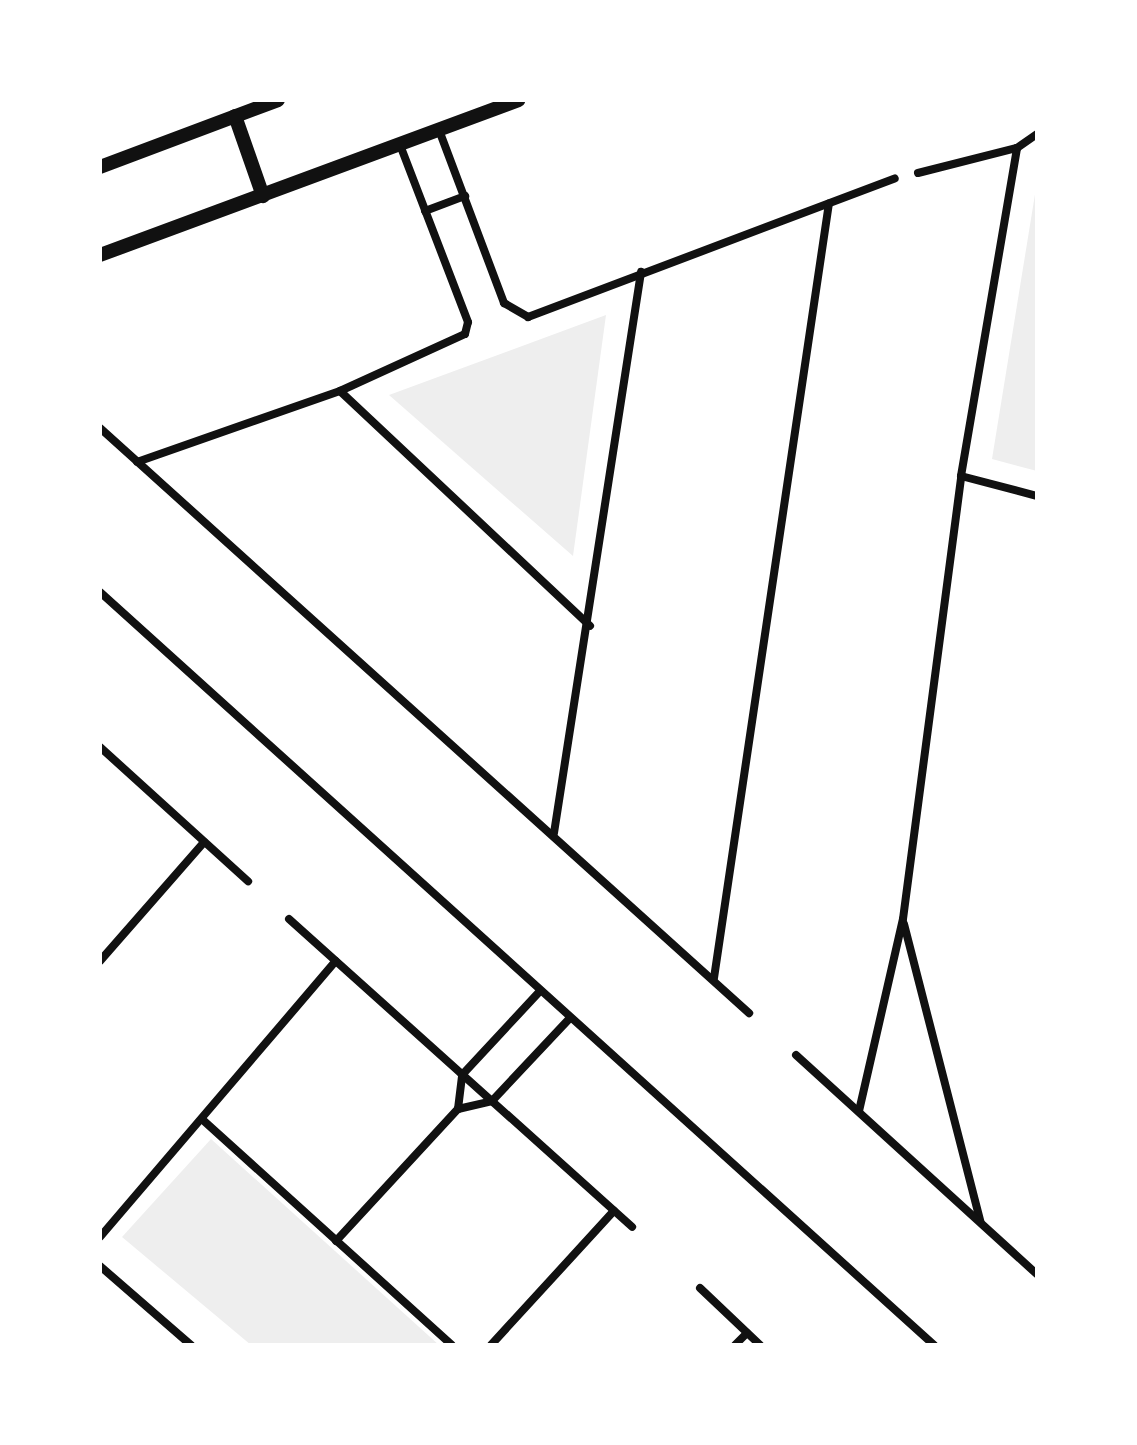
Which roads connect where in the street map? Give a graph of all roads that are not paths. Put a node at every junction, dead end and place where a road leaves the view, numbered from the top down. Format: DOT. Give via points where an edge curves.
graph roads {
  1 [pos="278,100"];
  2 [pos="518,100"];
  3 [pos="235,116"];
  4 [pos="439,130"];
  5 [pos="1037,134"];
  6 [pos="400,145"];
  7 [pos="1017,148"];
  8 [pos="100,167"];
  9 [pos="918,173"];
  10 [pos="895,178"];
  11 [pos="263,196"];
  12 [pos="465,196"];
  13 [pos="829,203"];
  14 [pos="425,211"];
  15 [pos="100,255"];
  16 [pos="641,272"];
  17 [pos="340,391"];
  18 [pos="100,428"];
  19 [pos="137,462"];
  20 [pos="961,476"];
  21 [pos="1037,496"];
  22 [pos="100,592"];
  23 [pos="590,626"];
  24 [pos="100,747"];
  25 [pos="554,833"];
  26 [pos="204,842"];
  27 [pos="248,881"];
  28 [pos="289,919"];
  29 [pos="903,919"];
  30 [pos="100,961"];
  31 [pos="336,961"];
  32 [pos="714,978"];
  33 [pos="540,991"];
  34 [pos="749,1013"];
  35 [pos="570,1018"];
  36 [pos="796,1055"];
  37 [pos="462,1075"];
  38 [pos="492,1101"];
  39 [pos="458,1109"];
  40 [pos="859,1111"];
  41 [pos="204,1121"];
  42 [pos="614,1211"];
  43 [pos="981,1223"];
  44 [pos="632,1227"];
  45 [pos="100,1237"];
  46 [pos="336,1241"];
  47 [pos="100,1266"];
  48 [pos="1037,1274"];
  49 [pos="700,1288"];
  50 [pos="747,1333"];
  51 [pos="191,1345"];
  52 [pos="452,1345"];
  53 [pos="491,1345"];
  54 [pos="735,1345"];
  55 [pos="760,1345"];
  56 [pos="934,1345"];
  1 -- 3 [label="street"];
  2 -- 4 [label="street"];
  3 -- 8 [label="street"];
  3 -- 11 [label="street"];
  4 -- 6 [label="street"];
  4 -- 12 [label="street"];
  5 -- 7 [label="street"];
  6 -- 11 [label="street"];
  6 -- 14 [label="street"];
  7 -- 9 [label="street"];
  7 -- 20 [label="street"];
  10 -- 13 [label="street"];
  11 -- 15 [label="street"];
  12 -- 14 [label="street"];
  12 -- 16 [label="street" via="504,303 528,317"];
  13 -- 16 [label="street"];
  13 -- 32 [label="street"];
  14 -- 17 [label="street" via="468,322 452,345"];
  16 -- 23 [label="street"];
  17 -- 19 [label="street"];
  17 -- 23 [label="street"];
  18 -- 19 [label="street"];
  19 -- 25 [label="street"];
  20 -- 21 [label="street"];
  20 -- 29 [label="street"];
  22 -- 33 [label="street"];
  23 -- 25 [label="street"];
  24 -- 26 [label="street"];
  25 -- 32 [label="street"];
  26 -- 27 [label="street"];
  26 -- 30 [label="street"];
  28 -- 31 [label="street"];
  29 -- 40 [label="street"];
  29 -- 43 [label="street"];
  31 -- 37 [label="street"];
  31 -- 41 [label="street"];
  32 -- 34 [label="street"];
  33 -- 35 [label="street"];
  33 -- 37 [label="street"];
  35 -- 38 [label="street"];
  35 -- 56 [label="street"];
  36 -- 40 [label="street"];
  37 -- 38 [label="street"];
  37 -- 39 [label="street"];
  38 -- 39 [label="street"];
  38 -- 42 [label="street"];
  39 -- 46 [label="street"];
  40 -- 43 [label="street"];
  41 -- 45 [label="street"];
  41 -- 46 [label="street"];
  42 -- 44 [label="street"];
  42 -- 53 [label="street"];
  43 -- 48 [label="street"];
  46 -- 52 [label="street"];
  47 -- 51 [label="street"];
  49 -- 50 [label="street"];
  50 -- 54 [label="street"];
  50 -- 55 [label="street"];
}
